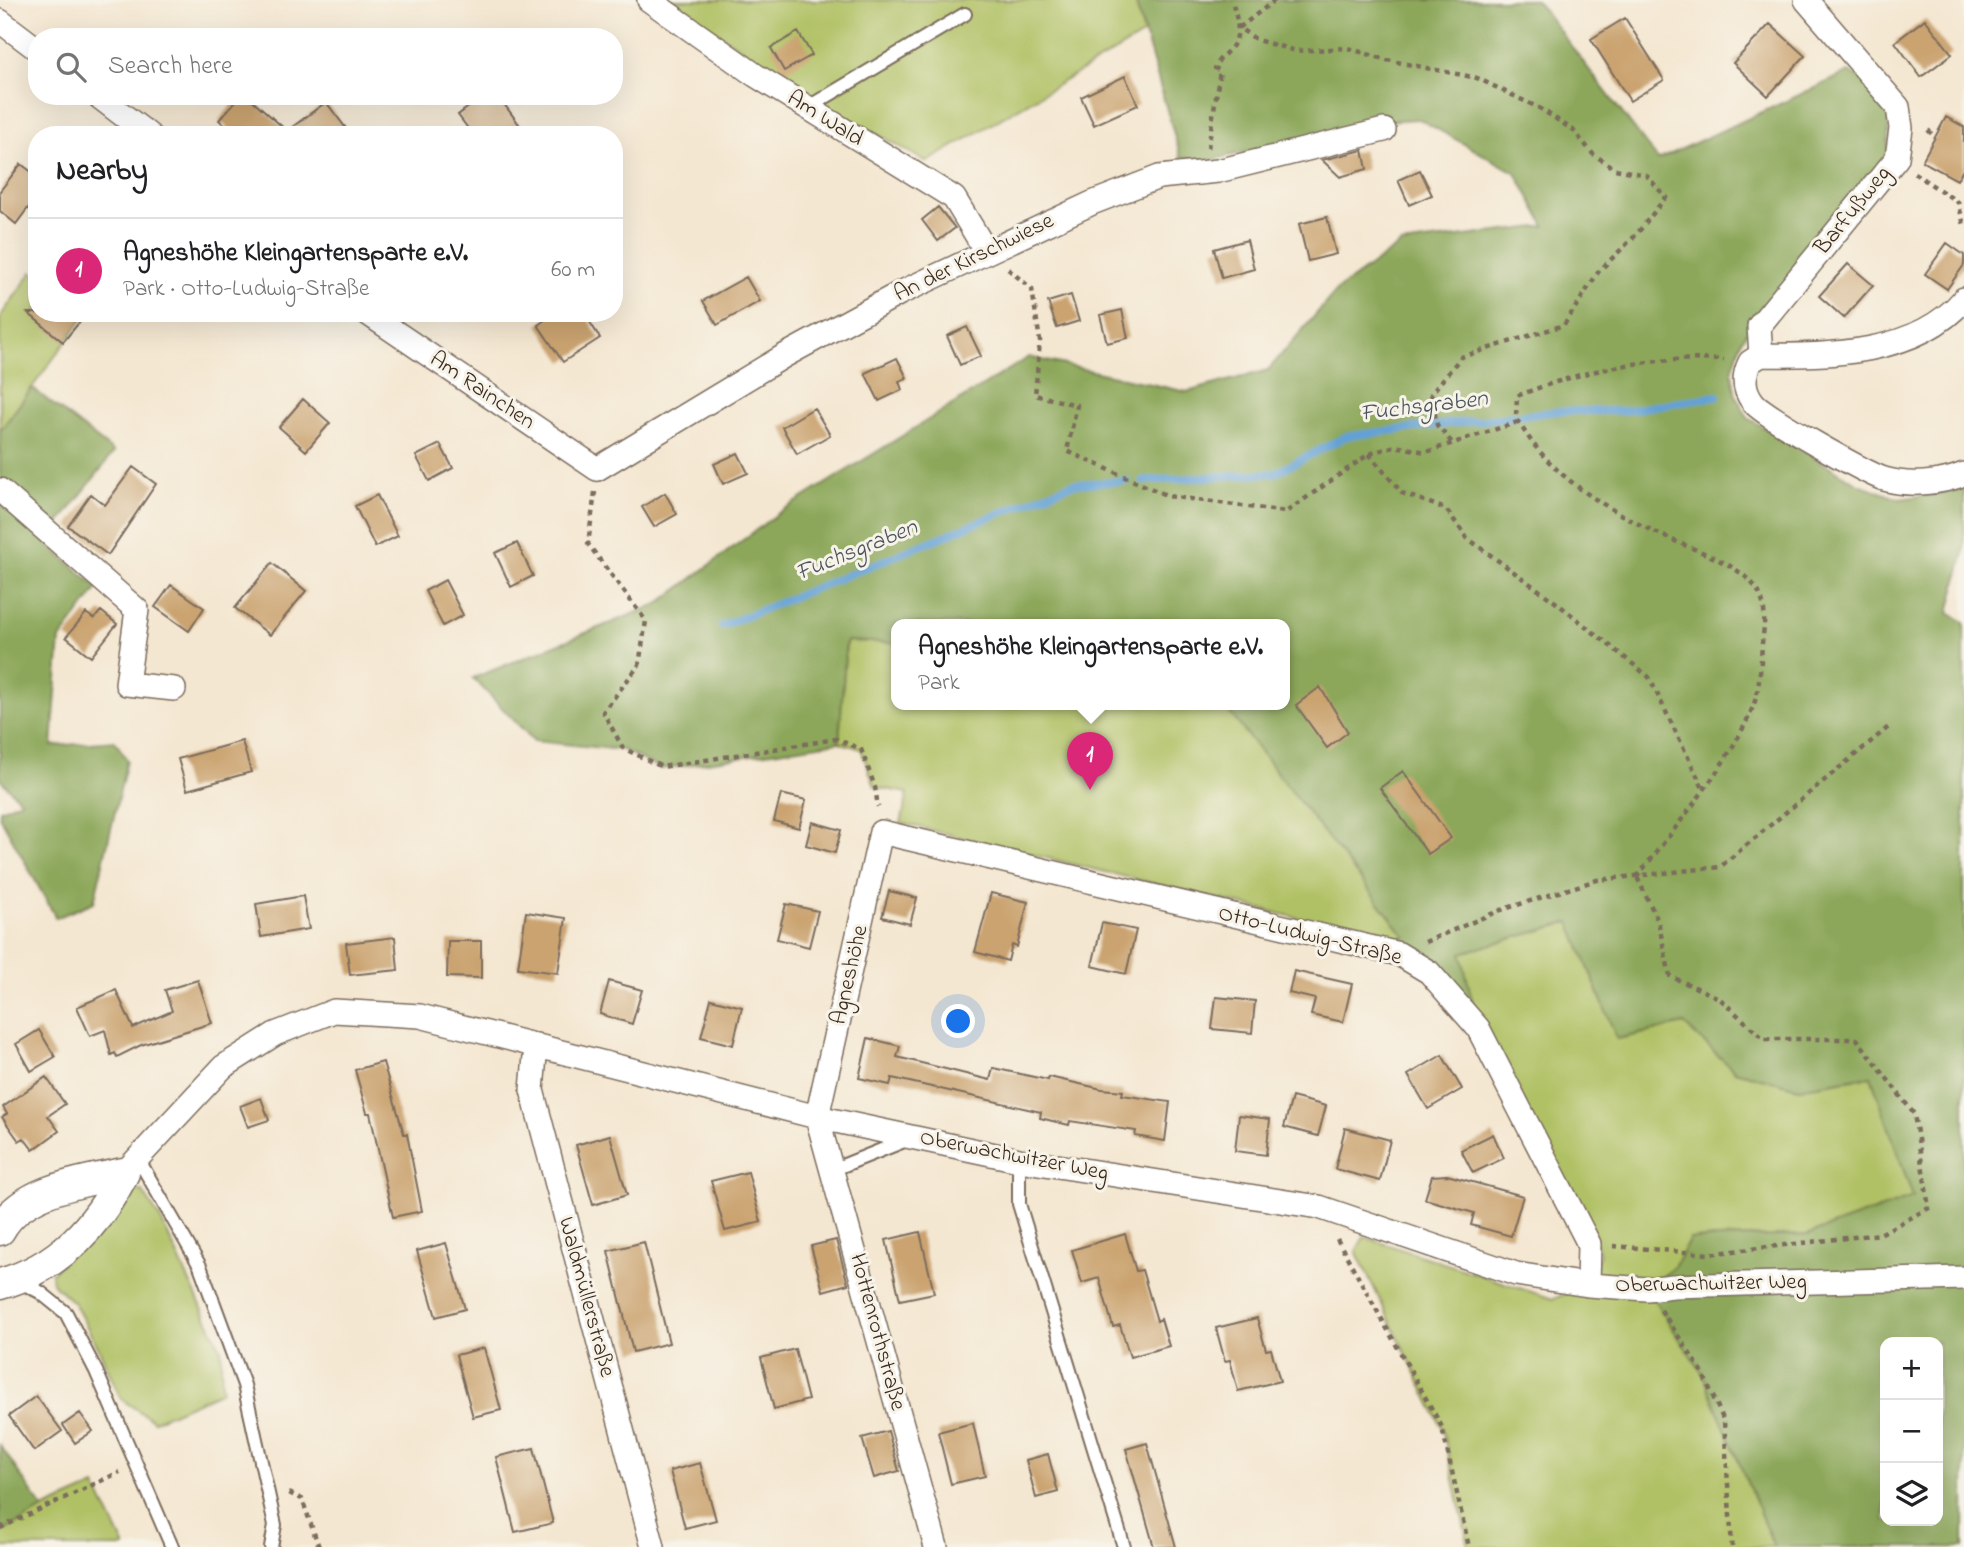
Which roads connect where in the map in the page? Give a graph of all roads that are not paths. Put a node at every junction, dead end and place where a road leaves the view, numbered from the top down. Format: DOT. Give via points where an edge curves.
graph roads {
  1 [pos="649,0"];
  2 [pos="1806,0"];
  3 [pos="965,14"];
  4 [pos="0,22"];
  5 [pos="28,42"];
  6 [pos="111,105"];
  7 [pos="807,108"];
  8 [pos="137,126"];
  9 [pos="1384,130"];
  10 [pos="986,251"];
  11 [pos="1964,299"];
  12 [pos="380,322"];
  13 [pos="1755,358"];
  14 [pos="597,469"];
  15 [pos="1964,474"];
  16 [pos="0,490"];
  17 [pos="174,689"];
  18 [pos="881,832"];
  19 [pos="536,1045"];
  20 [pos="817,1117"];
  21 [pos="913,1137"];
  22 [pos="1019,1160"];
  23 [pos="130,1165"];
  24 [pos="832,1170"];
  25 [pos="3,1218"];
  26 [pos="1964,1278"];
  27 [pos="8,1282"];
  28 [pos="1588,1285"];
  29 [pos="172,1547"];
  30 [pos="271,1547"];
  31 [pos="653,1547"];
  32 [pos="936,1547"];
  33 [pos="1124,1547"];
  1 -- 7 [label="street, Am Wald"];
  2 -- 13 [label="street, Barfußweg" via="1898,107 1897,158 1759,326"];
  3 -- 7 [label="lane"];
  4 -- 5 [label="street"];
  6 -- 8 [label="street"];
  7 -- 10 [label="street, Am Wald" via="954,198"];
  9 -- 10 [label="street, An der Kirschwiese" via="1218,171 1159,177"];
  10 -- 14 [label="street, An der Kirschwiese" via="784,356"];
  11 -- 13 [label="street" via="1954,311 1911,335 1860,353"];
  12 -- 14 [label="street, Am Rainchen"];
  13 -- 15 [label="street, Barfußweg" via="1745,382 1755,405 1855,466 1885,479 1916,484"];
  16 -- 17 [label="street" via="137,610 127,684"];
  18 -- 20 [label="street, Agneshöhe"];
  18 -- 28 [label="street, Otto-Ludwig-Straße" via="1399,954 1429,972 1478,1028 1589,1244"];
  19 -- 20 [label="street, Oberwachwitzer Weg"];
  19 -- 23 [label="street, Oberwachwitzer Weg" via="419,1016 334,1011 275,1034 223,1067"];
  19 -- 31 [label="street, Waldmüllerstraße" via="532,1090"];
  20 -- 21 [label="street, Oberwachwitzer Weg"];
  20 -- 24 [label="street, Hottenrothstraße"];
  21 -- 22 [label="street, Oberwachwitzer Weg"];
  21 -- 24 [label="lane"];
  22 -- 28 [label="street, Oberwachwitzer Weg" via="1319,1207 1516,1274"];
  22 -- 33 [label="lane" via="1019,1204"];
  23 -- 25 [label="street" via="43,1194"];
  23 -- 27 [label="street, Oberwachwitzer Weg" via="86,1233 64,1254"];
  23 -- 30 [label="lane" via="200,1266 244,1385 275,1525"];
  24 -- 32 [label="street, Hottenrothstraße"];
  26 -- 28 [label="street, Oberwachwitzer Weg" via="1647,1289"];
  27 -- 29 [label="lane" via="40,1292 66,1313"];
}
